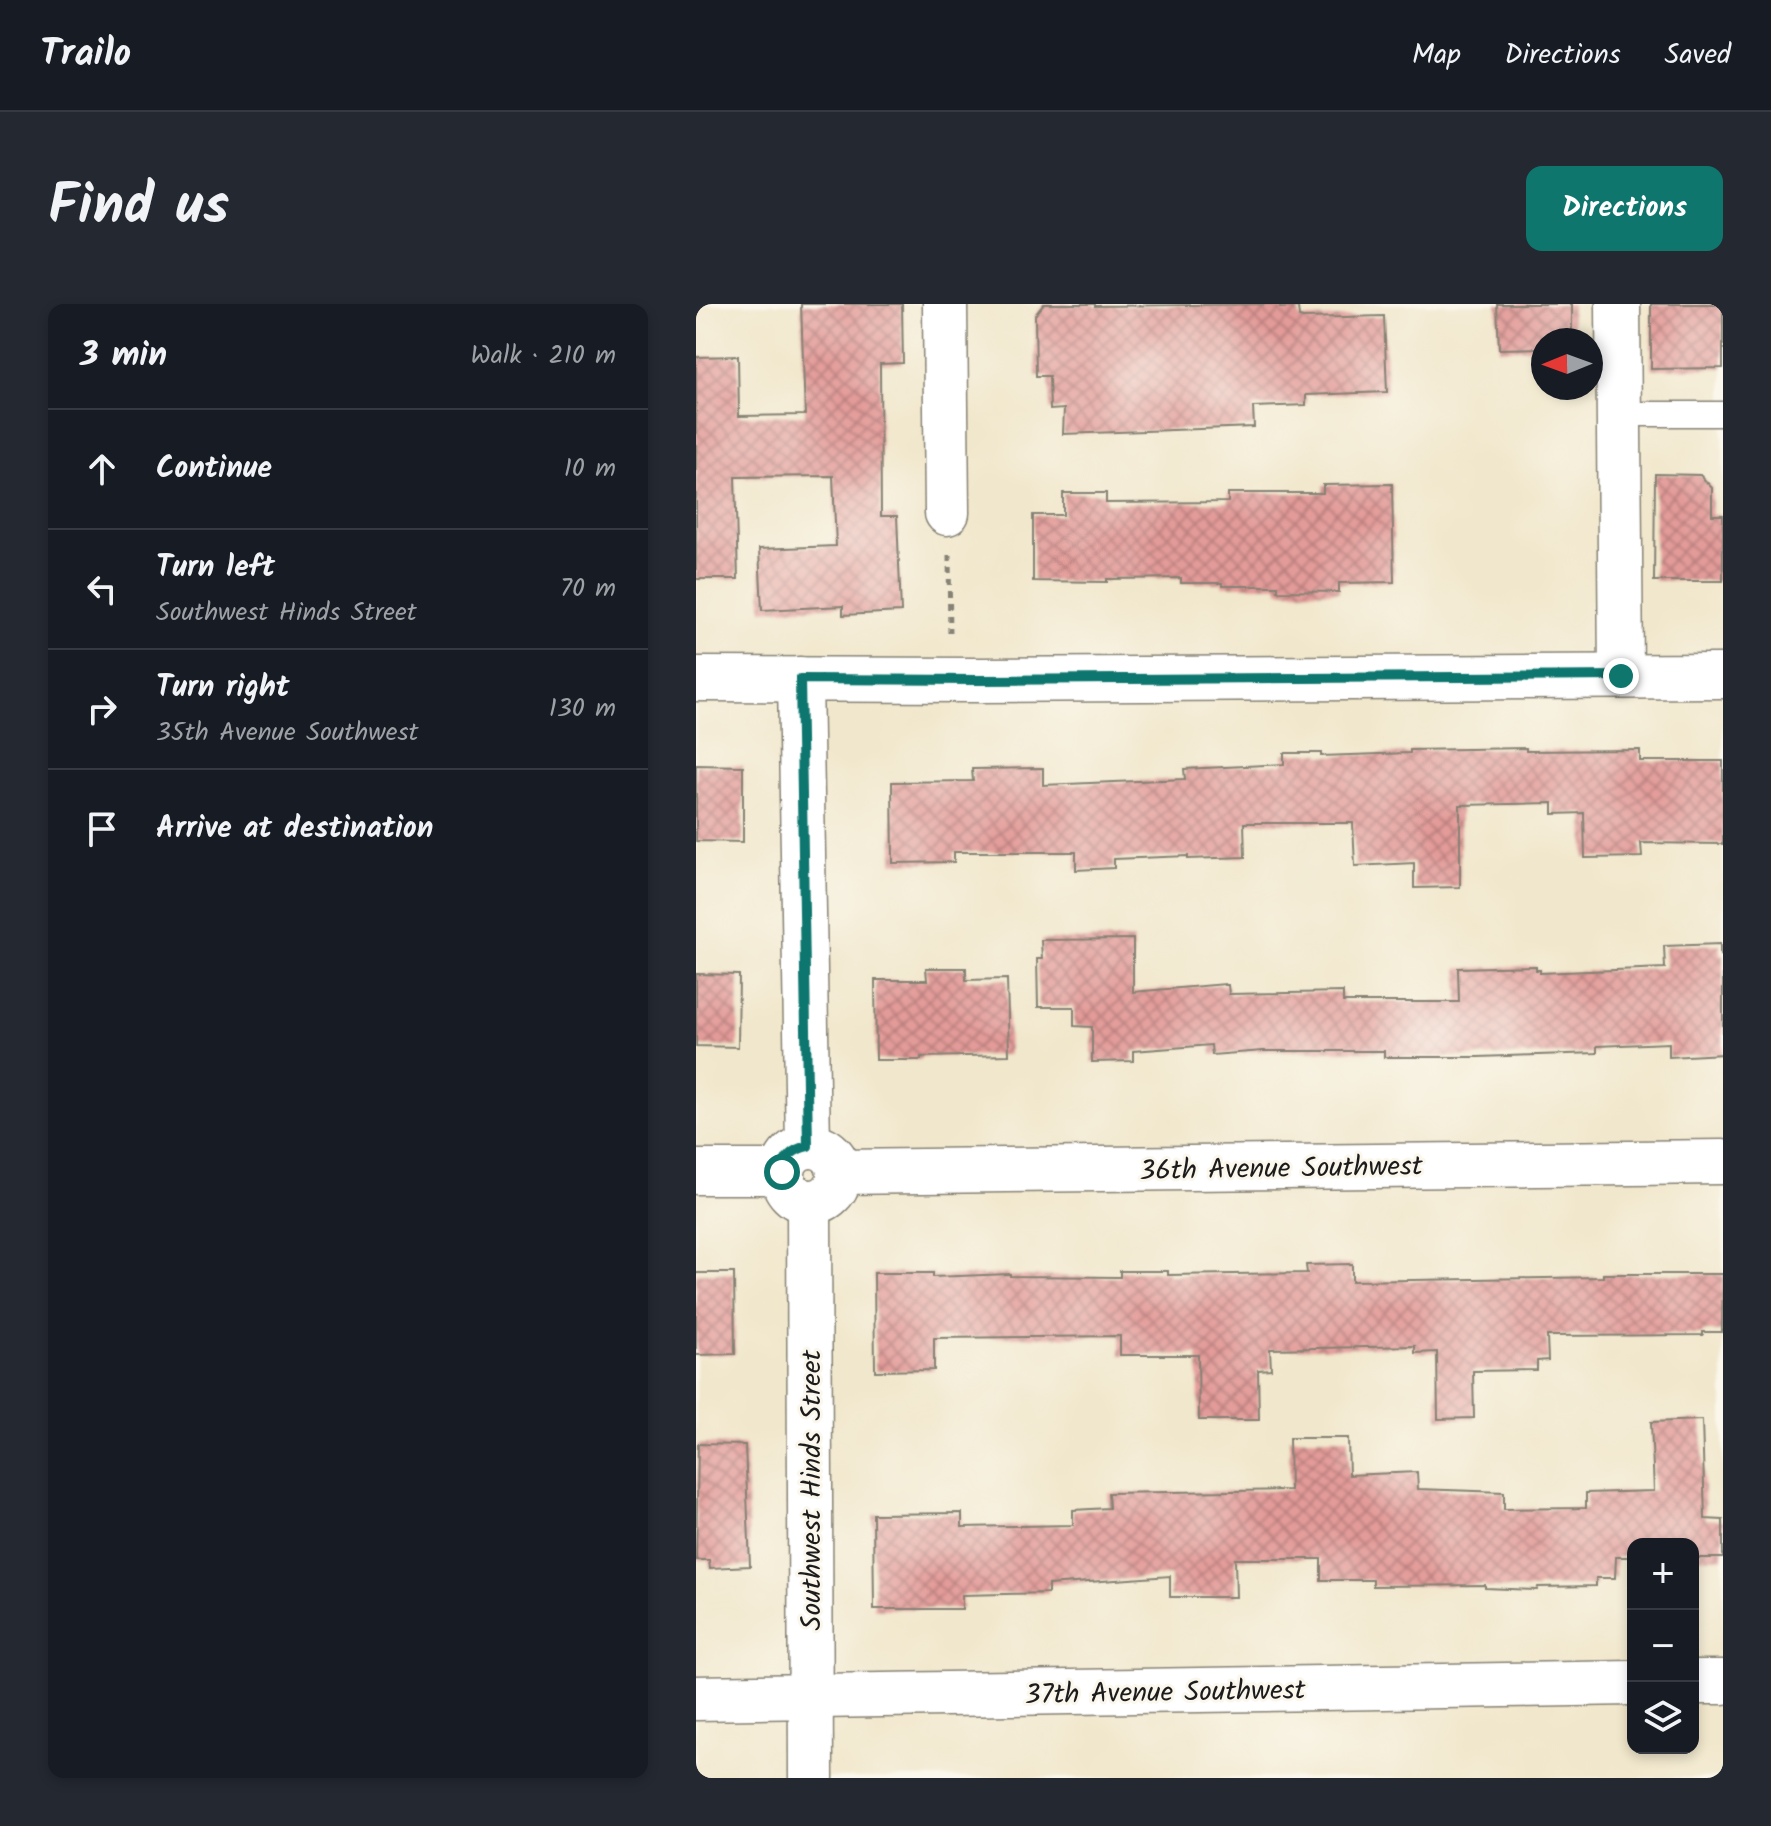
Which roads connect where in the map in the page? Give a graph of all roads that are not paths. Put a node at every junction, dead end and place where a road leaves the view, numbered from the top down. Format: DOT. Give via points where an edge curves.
graph roads {
  1 [pos="945,304"];
  2 [pos="1618,304"];
  3 [pos="1619,414"];
  4 [pos="1723,414"];
  5 [pos="948,531"];
  6 [pos="1621,676"];
  7 [pos="1723,676"];
  8 [pos="696,679"];
  9 [pos="800,679"];
  10 [pos="1723,1162"];
  11 [pos="696,1172"];
  12 [pos="810,1173"];
  13 [pos="1699,1682"];
  14 [pos="1723,1682"];
  15 [pos="1627,1683"];
  16 [pos="696,1698"];
  17 [pos="810,1698"];
  18 [pos="811,1778"];
  1 -- 5 [label="street"];
  2 -- 3 [label="street"];
  3 -- 4 [label="lane"];
  3 -- 6 [label="street"];
  6 -- 7 [label="street"];
  6 -- 9 [label="street"];
  8 -- 9 [label="street"];
  9 -- 12 [label="street, Southwest Hinds Street"];
  10 -- 12 [label="street, 36th Avenue Southwest"];
  11 -- 12 [label="street, 36th Avenue Southwest"];
  12 -- 17 [label="street, Southwest Hinds Street"];
  13 -- 14 [label="street"];
  15 -- 17 [label="street, 37th Avenue Southwest"];
  16 -- 17 [label="street, 37th Avenue Southwest"];
  17 -- 18 [label="street, Southwest Hinds Street"];
}
